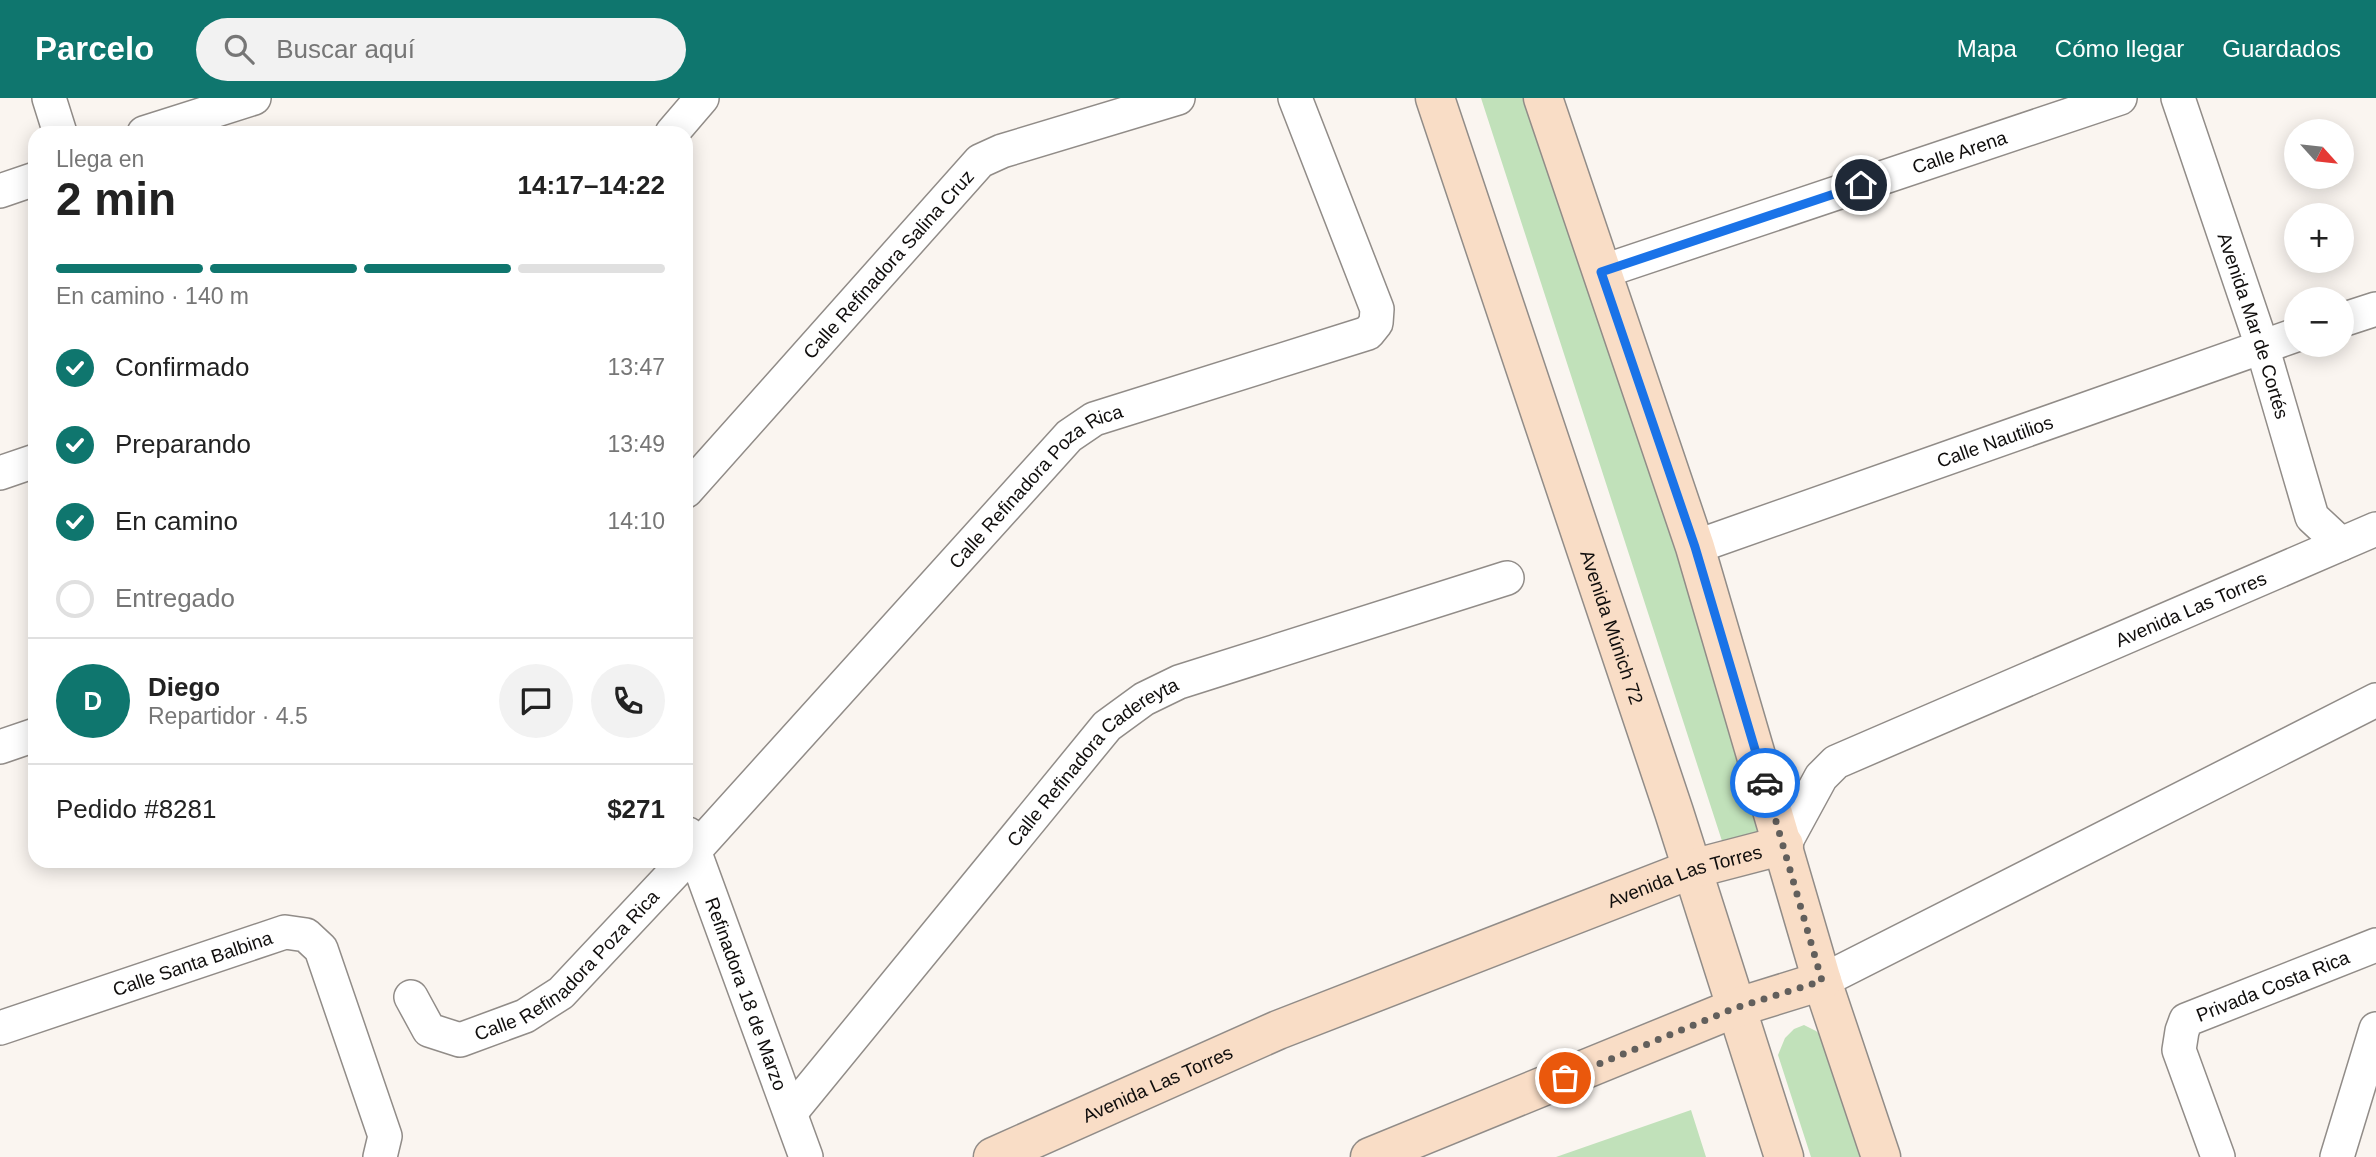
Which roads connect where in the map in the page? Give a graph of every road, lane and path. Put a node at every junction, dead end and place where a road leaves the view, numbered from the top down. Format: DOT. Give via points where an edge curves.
graph roads {
  1 [pos="49,98"];
  2 [pos="254,98"];
  3 [pos="702,98"];
  4 [pos="1178,98"];
  5 [pos="1295,98"];
  6 [pos="1435,98"];
  7 [pos="1543,98"];
  8 [pos="2120,98"];
  9 [pos="2179,98"];
  10 [pos="58,126"];
  11 [pos="166,126"];
  12 [pos="678,126"];
  13 [pos="28,181"];
  14 [pos="0,191"];
  15 [pos="1601,272"];
  16 [pos="2376,309"];
  17 [pos="2354,316"];
  18 [pos="2284,339"];
  19 [pos="2262,346"];
  20 [pos="28,463"];
  21 [pos="0,473"];
  22 [pos="693,483"];
  23 [pos="2376,529"];
  24 [pos="2341,544"];
  25 [pos="1695,547"];
  26 [pos="1507,578"];
  27 [pos="2376,699"];
  28 [pos="28,737"];
  29 [pos="0,747"];
  30 [pos="693,843"];
  31 [pos="1784,845"];
  32 [pos="693,865"];
  33 [pos="671,868"];
  34 [pos="1692,869"];
  35 [pos="2376,944"];
  36 [pos="1822,981"];
  37 [pos="411,997"];
  38 [pos="1735,1008"];
  39 [pos="0,1028"];
  40 [pos="2376,1029"];
  41 [pos="791,1112"];
  42 [pos="380,1157"];
  43 [pos="806,1157"];
  44 [pos="993,1157"];
  45 [pos="1370,1157"];
  46 [pos="1784,1157"];
  47 [pos="1881,1157"];
  48 [pos="2218,1157"];
  49 [pos="2337,1157"];
  1 -- 10 [label="street"];
  2 -- 11 [label="street"];
  3 -- 12 [label="street"];
  4 -- 22 [label="street, Calle Refinadora Salina Cruz" via="980,161"];
  5 -- 30 [label="street, Calle Refinadora Poza Rica" via="1377,309 1376,323 1368,333 1094,419 1069,436"];
  6 -- 34 [label="main road, Avenida Múnich 72"];
  7 -- 15 [label="main road"];
  8 -- 15 [label="street, Calle Arena"];
  9 -- 19 [label="street, Avenida Mar de Cortés"];
  13 -- 14 [label="street"];
  15 -- 25 [label="main road"];
  16 -- 17 [label="street"];
  18 -- 19 [label="street, Calle Nautilios"];
  19 -- 24 [label="street, Avenida Mar de Cortés" via="2312,517"];
  19 -- 25 [label="street, Calle Nautilios"];
  20 -- 21 [label="street"];
  23 -- 24 [label="street, Avenida Las Torres"];
  24 -- 31 [label="street, Avenida Las Torres" via="1836,762 1821,777"];
  25 -- 31 [label="main road"];
  26 -- 41 [label="street, Calle Refinadora Cadereyta" via="1178,682 1107,726"];
  27 -- 36 [label="street"];
  28 -- 29 [label="street"];
  31 -- 34 [label="main road, Avenida Las Torres"];
  31 -- 36 [label="main road"];
  32 -- 41 [label="street, Refinadora 18 de Marzo"];
  33 -- 37 [label="street, Calle Refinadora Poza Rica" via="561,993 525,1016 460,1040 429,1030"];
  34 -- 38 [label="main road, Avenida Múnich 72"];
  34 -- 44 [label="main road, Avenida Las Torres" via="1278,1031"];
  35 -- 48 [label="street, Privada Costa Rica" via="2186,1020 2179,1050"];
  36 -- 38 [label="main road"];
  36 -- 47 [label="main road"];
  38 -- 45 [label="main road"];
  38 -- 46 [label="main road, Avenida Múnich 72"];
  39 -- 42 [label="street, Calle Santa Balbina" via="285,932 306,935 321,950 385,1136"];
  40 -- 49 [label="street"];
  41 -- 43 [label="street, Refinadora 18 de Marzo"];
}
